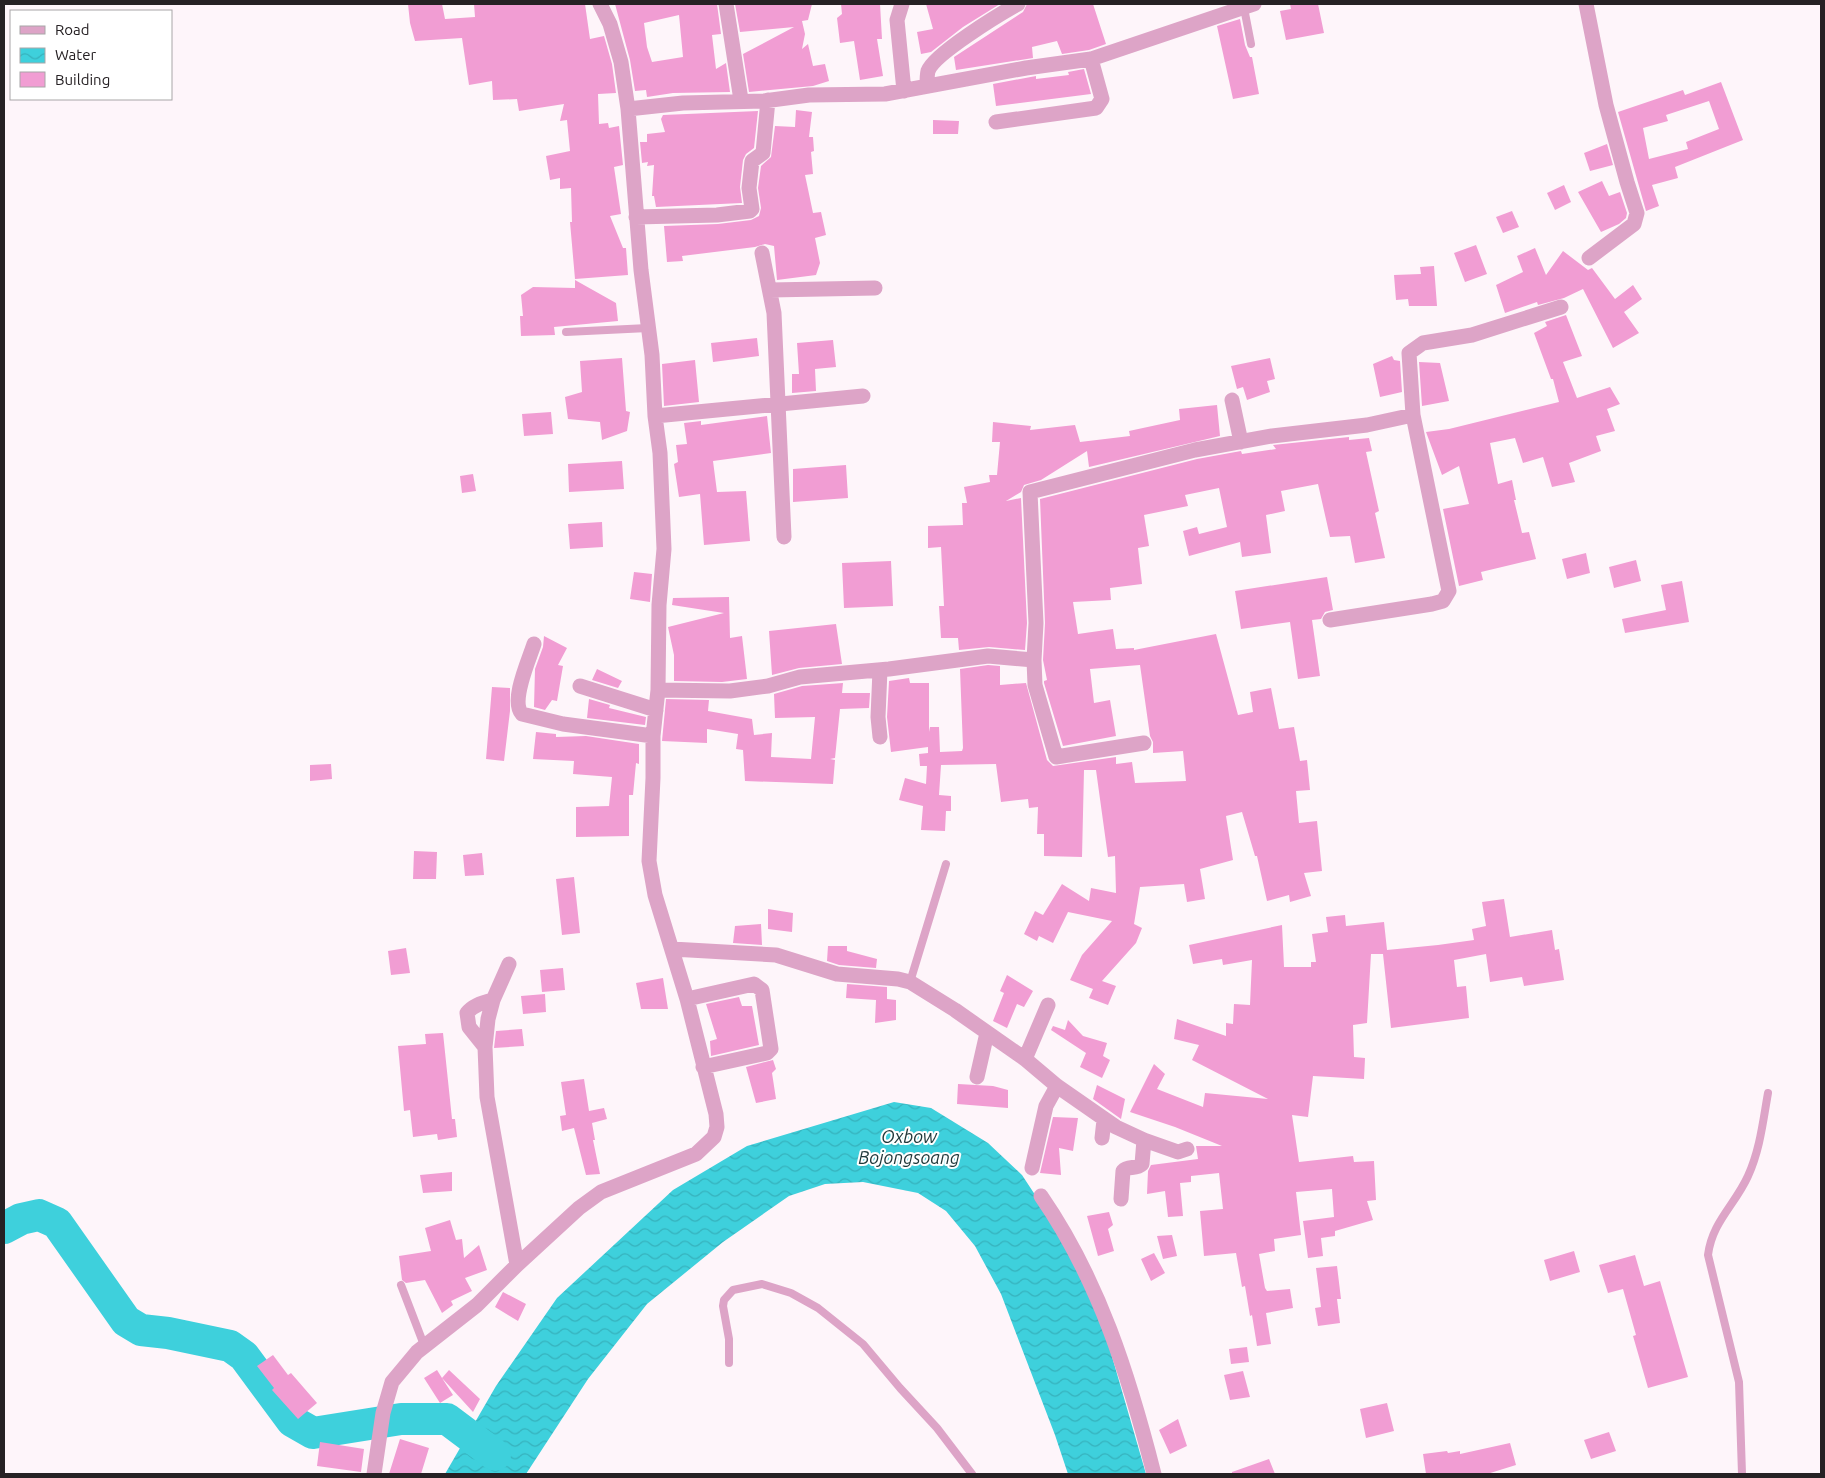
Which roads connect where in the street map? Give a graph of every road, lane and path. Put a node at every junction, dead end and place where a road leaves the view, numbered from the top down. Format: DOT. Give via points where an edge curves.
graph roads {
  1 [pos="600,4"];
  2 [pos="726,4"];
  3 [pos="902,4"];
  4 [pos="1018,4"];
  5 [pos="1586,4"];
  6 [pos="1249,6"];
  7 [pos="1251,44"];
  8 [pos="1091,59"];
  9 [pos="927,86"];
  10 [pos="904,91"];
  11 [pos="741,100"];
  12 [pos="768,100"];
  13 [pos="628,109"];
  14 [pos="996,122"];
  15 [pos="636,217"];
  16 [pos="762,252"];
  17 [pos="1589,258"];
  18 [pos="875,288"];
  19 [pos="770,290"];
  20 [pos="1561,307"];
  21 [pos="648,328"];
  22 [pos="566,332"];
  23 [pos="863,396"];
  24 [pos="1232,400"];
  25 [pos="776,404"];
  26 [pos="1413,415"];
  27 [pos="655,416"];
  28 [pos="1241,442"];
  29 [pos="784,537"];
  30 [pos="1330,620"];
  31 [pos="534,644"];
  32 [pos="1034,660"];
  33 [pos="880,670"];
  34 [pos="580,686"];
  35 [pos="658,690"];
  36 [pos="656,710"];
  37 [pos="653,736"];
  38 [pos="880,737"];
  39 [pos="1144,743"];
  40 [pos="946,864"];
  41 [pos="672,948"];
  42 [pos="509,964"];
  43 [pos="910,982"];
  44 [pos="687,999"];
  45 [pos="493,1000"];
  46 [pos="1048,1005"];
  47 [pos="987,1033"];
  48 [pos="486,1047"];
  49 [pos="1025,1059"];
  50 [pos="703,1068"];
  51 [pos="977,1078"];
  52 [pos="1057,1086"];
  53 [pos="1768,1093"];
  54 [pos="1104,1120"];
  55 [pos="1102,1138"];
  56 [pos="1144,1140"];
  57 [pos="1187,1149"];
  58 [pos="1032,1168"];
  59 [pos="1041,1196"];
  60 [pos="1121,1199"];
  61 [pos="517,1265"];
  62 [pos="401,1285"];
  63 [pos="424,1345"];
  64 [pos="729,1363"];
  65 [pos="374,1474"];
  66 [pos="972,1474"];
  67 [pos="1154,1474"];
  68 [pos="1742,1474"];
  1 -- 13 [label="street" via="622,62"];
  2 -- 11 [label="street"];
  3 -- 10 [label="street" via="897,20"];
  4 -- 9 [label="street" via="970,34 937,60 928,70"];
  5 -- 17 [label="street" via="1606,105 1637,213 1634,224"];
  6 -- 7 [label="lane"];
  6 -- 8 [label="street"];
  8 -- 9 [label="street"];
  8 -- 14 [label="street" via="1102,99 1096,108"];
  9 -- 10 [label="street"];
  10 -- 12 [label="street"];
  11 -- 12 [label="street"];
  11 -- 13 [label="street"];
  12 -- 15 [label="street" via="762,153 752,161 749,178 750,211"];
  13 -- 15 [label="street"];
  15 -- 21 [label="street"];
  16 -- 19 [label="street"];
  18 -- 19 [label="street"];
  19 -- 25 [label="street" via="774,313"];
  20 -- 26 [label="street" via="1472,335 1415,347 1409,353"];
  21 -- 22 [label="lane"];
  21 -- 27 [label="street"];
  23 -- 25 [label="street"];
  24 -- 28 [label="street"];
  25 -- 27 [label="street"];
  25 -- 29 [label="street"];
  26 -- 28 [label="street" via="1367,425"];
  26 -- 30 [label="street" via="1449,591 1442,601 1432,604"];
  27 -- 35 [label="street" via="660,453 664,550 659,605"];
  28 -- 32 [label="street" via="1195,450 1030,492 1036,623"];
  31 -- 37 [label="street" via="518,696 517,705 522,714 563,724"];
  32 -- 33 [label="street" via="988,656"];
  32 -- 39 [label="street" via="1035,685 1056,758"];
  33 -- 35 [label="street" via="800,677 768,686 730,691"];
  33 -- 38 [label="street"];
  34 -- 36 [label="street"];
  35 -- 36 [label="street"];
  36 -- 37 [label="street"];
  37 -- 41 [label="street" via="649,861 655,894"];
  40 -- 43 [label="lane"];
  41 -- 43 [label="street" via="776,955 837,974"];
  41 -- 44 [label="street"];
  42 -- 45 [label="street"];
  43 -- 47 [label="street"];
  44 -- 50 [label="street"];
  44 -- 50 [label="street" via="754,984 762,990 771,1049 766,1053"];
  45 -- 48 [label="street"];
  45 -- 48 [label="street" via="483,1002 467,1013 469,1027"];
  46 -- 49 [label="street"];
  47 -- 49 [label="street"];
  47 -- 51 [label="street"];
  48 -- 61 [label="street" via="487,1097"];
  49 -- 52 [label="street"];
  50 -- 61 [label="street" via="717,1127 708,1145 679,1162 601,1192"];
  52 -- 54 [label="street"];
  52 -- 58 [label="street" via="1046,1106"];
  53 -- 68 [label="lane" via="1760,1141 1748,1177 1710,1237 1708,1255 1739,1382"];
  54 -- 55 [label="street"];
  54 -- 56 [label="street"];
  56 -- 57 [label="street" via="1178,1152"];
  56 -- 60 [label="street" via="1142,1164 1123,1171"];
  59 -- 67 [label="street" via="1064,1229 1105,1311"];
  61 -- 63 [label="street" via="477,1306"];
  62 -- 63 [label="lane"];
  63 -- 65 [label="street" via="392,1382 383,1413"];
  64 -- 66 [label="lane" via="729,1339 723,1306 733,1290 762,1284 791,1293 854,1334 937,1428"];
}
